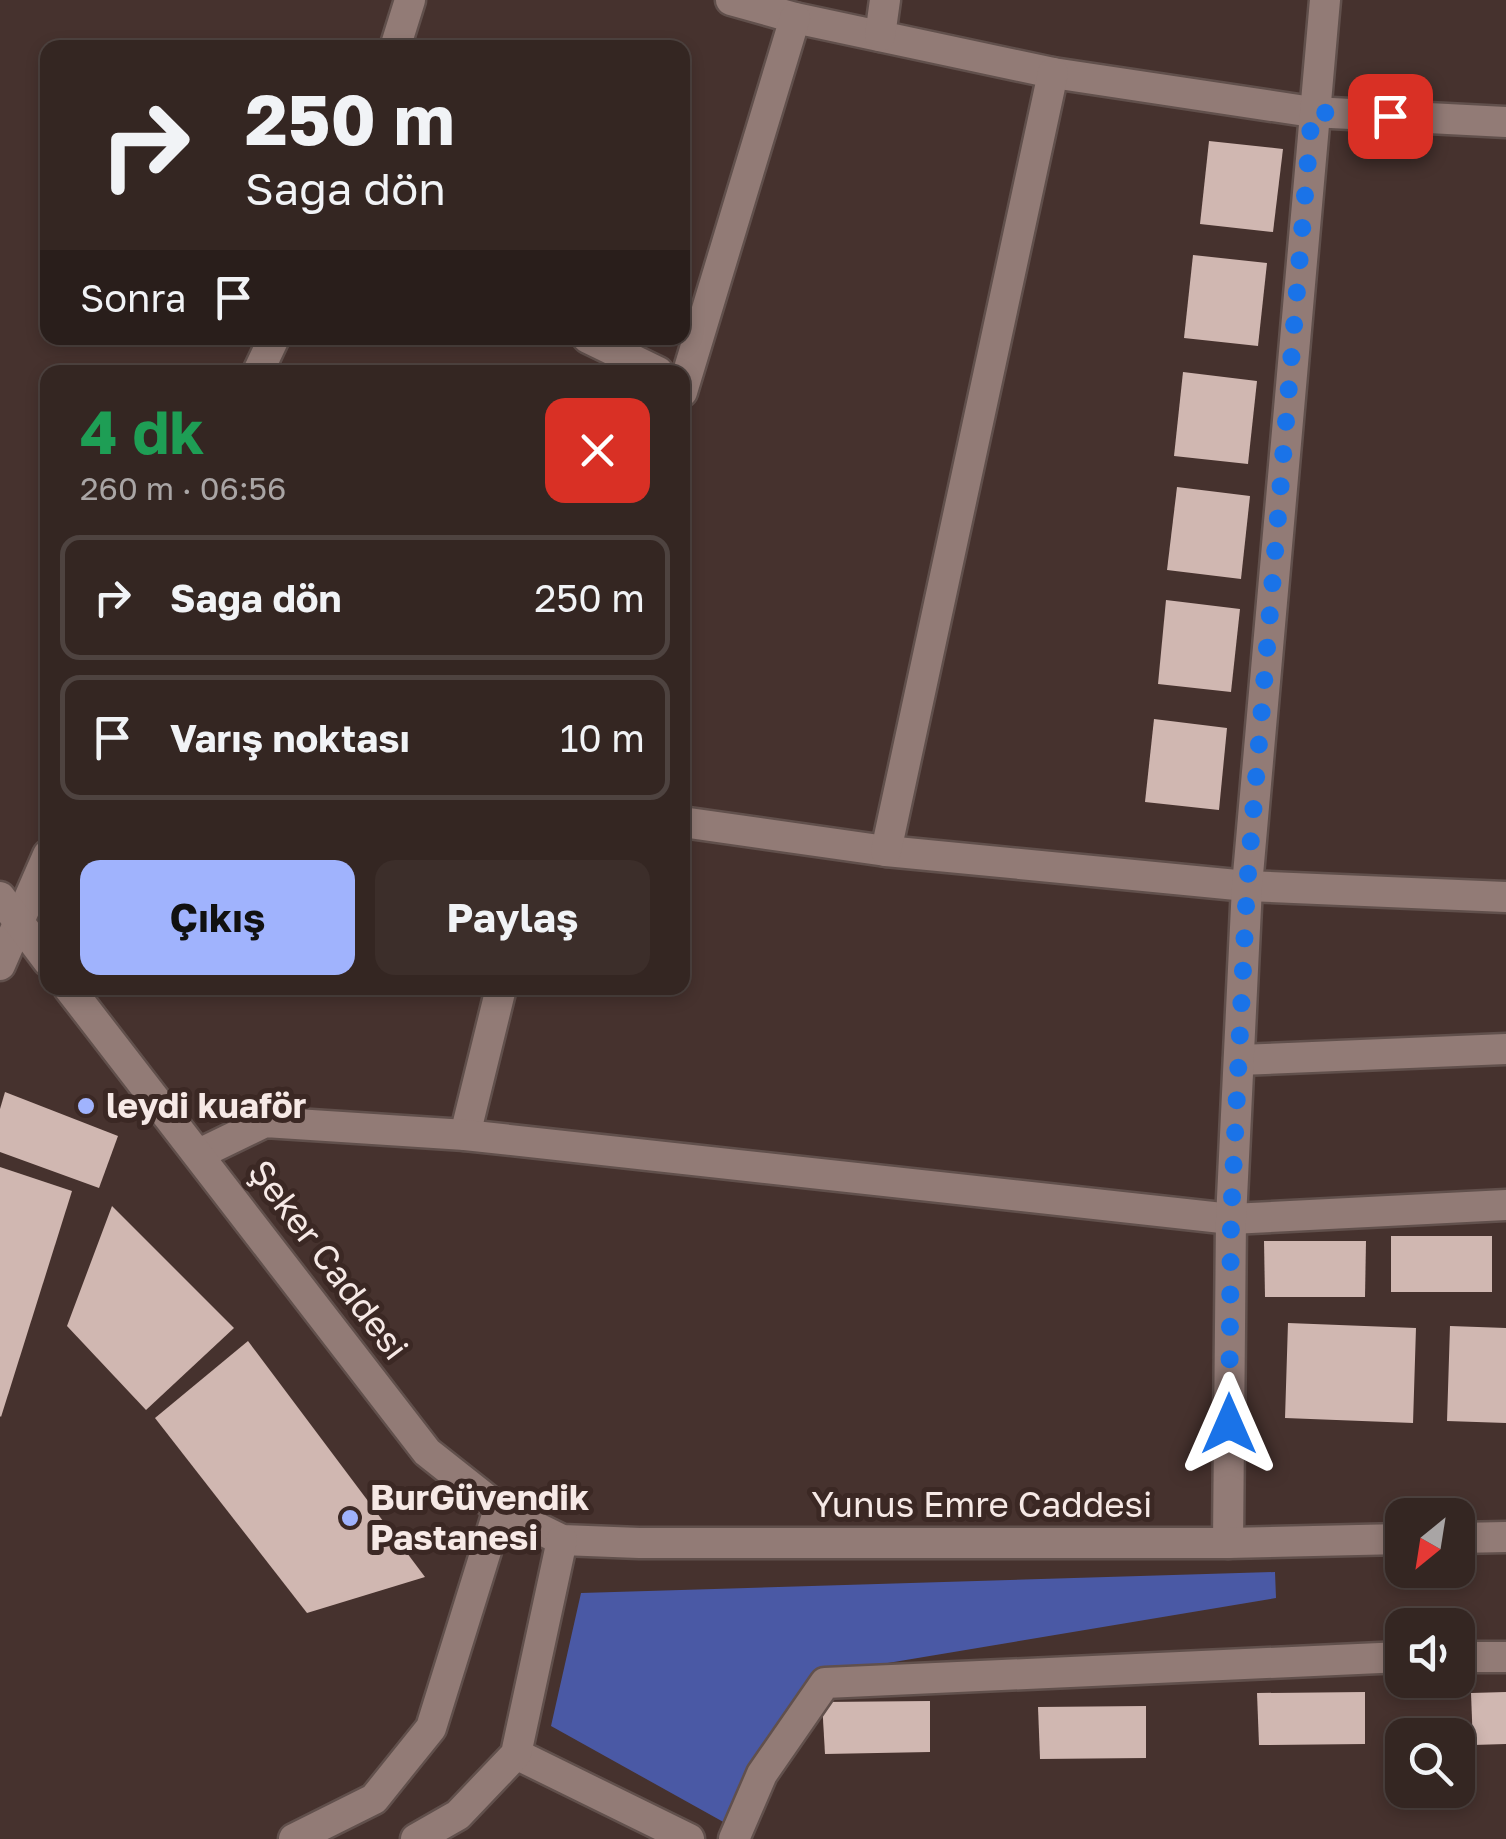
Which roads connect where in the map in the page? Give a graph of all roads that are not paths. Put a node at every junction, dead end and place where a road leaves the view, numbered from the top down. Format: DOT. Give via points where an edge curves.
graph roads {
  1 [pos="410,0"];
  2 [pos="731,0"];
  3 [pos="885,0"];
  4 [pos="1324,0"];
  5 [pos="795,18"];
  6 [pos="880,36"];
  7 [pos="397,40"];
  8 [pos="1053,72"];
  9 [pos="1312,112"];
  10 [pos="1506,122"];
  11 [pos="690,344"];
  12 [pos="602,345"];
  13 [pos="640,365"];
  14 [pos="690,823"];
  15 [pos="886,851"];
  16 [pos="40,875"];
  17 [pos="1247,886"];
  18 [pos="1506,897"];
  19 [pos="0,898"];
  20 [pos="20,925"];
  21 [pos="40,951"];
  22 [pos="0,965"];
  23 [pos="74,995"];
  24 [pos="499,995"];
  25 [pos="1506,1049"];
  26 [pos="1239,1060"];
  27 [pos="465,1135"];
  28 [pos="199,1154"];
  29 [pos="1506,1205"];
  30 [pos="1231,1219"];
  31 [pos="499,1509"];
  32 [pos="1506,1537"];
  33 [pos="1475,1538"];
  34 [pos="1385,1539"];
  35 [pos="562,1540"];
  36 [pos="1228,1542"];
  37 [pos="1475,1657"];
  38 [pos="1506,1657"];
  39 [pos="1385,1658"];
  40 [pos="516,1754"];
  41 [pos="294,1839"];
  42 [pos="416,1839"];
  43 [pos="688,1839"];
  44 [pos="734,1839"];
  1 -- 7 [label="street"];
  2 -- 5 [label="street"];
  3 -- 6 [label="street"];
  4 -- 9 [label="street"];
  5 -- 6 [label="street"];
  5 -- 11 [label="street"];
  6 -- 8 [label="street"];
  8 -- 9 [label="street"];
  8 -- 15 [label="street"];
  9 -- 10 [label="street"];
  9 -- 17 [label="street"];
  12 -- 13 [label="street"];
  14 -- 15 [label="street"];
  15 -- 17 [label="street"];
  16 -- 20 [label="street"];
  17 -- 18 [label="street"];
  17 -- 26 [label="street"];
  19 -- 20 [label="street"];
  20 -- 21 [label="street"];
  20 -- 22 [label="street"];
  23 -- 28 [label="street, Şeker Caddesi"];
  24 -- 27 [label="street"];
  25 -- 26 [label="street"];
  26 -- 30 [label="street"];
  27 -- 28 [label="street" via="264,1122"];
  27 -- 30 [label="street"];
  28 -- 31 [label="street, Şeker Caddesi" via="427,1452"];
  29 -- 30 [label="street"];
  30 -- 36 [label="street"];
  31 -- 35 [label="street, Şeker Caddesi"];
  31 -- 41 [label="street" via="431,1728 374,1799"];
  32 -- 33 [label="street"];
  34 -- 36 [label="street, Yunus Emre Caddesi"];
  35 -- 36 [label="street, Yunus Emre Caddesi"];
  35 -- 40 [label="street"];
  37 -- 38 [label="street"];
  39 -- 44 [label="street" via="825,1683 762,1774"];
  40 -- 42 [label="street" via="458,1815"];
  40 -- 43 [label="street"];
}
